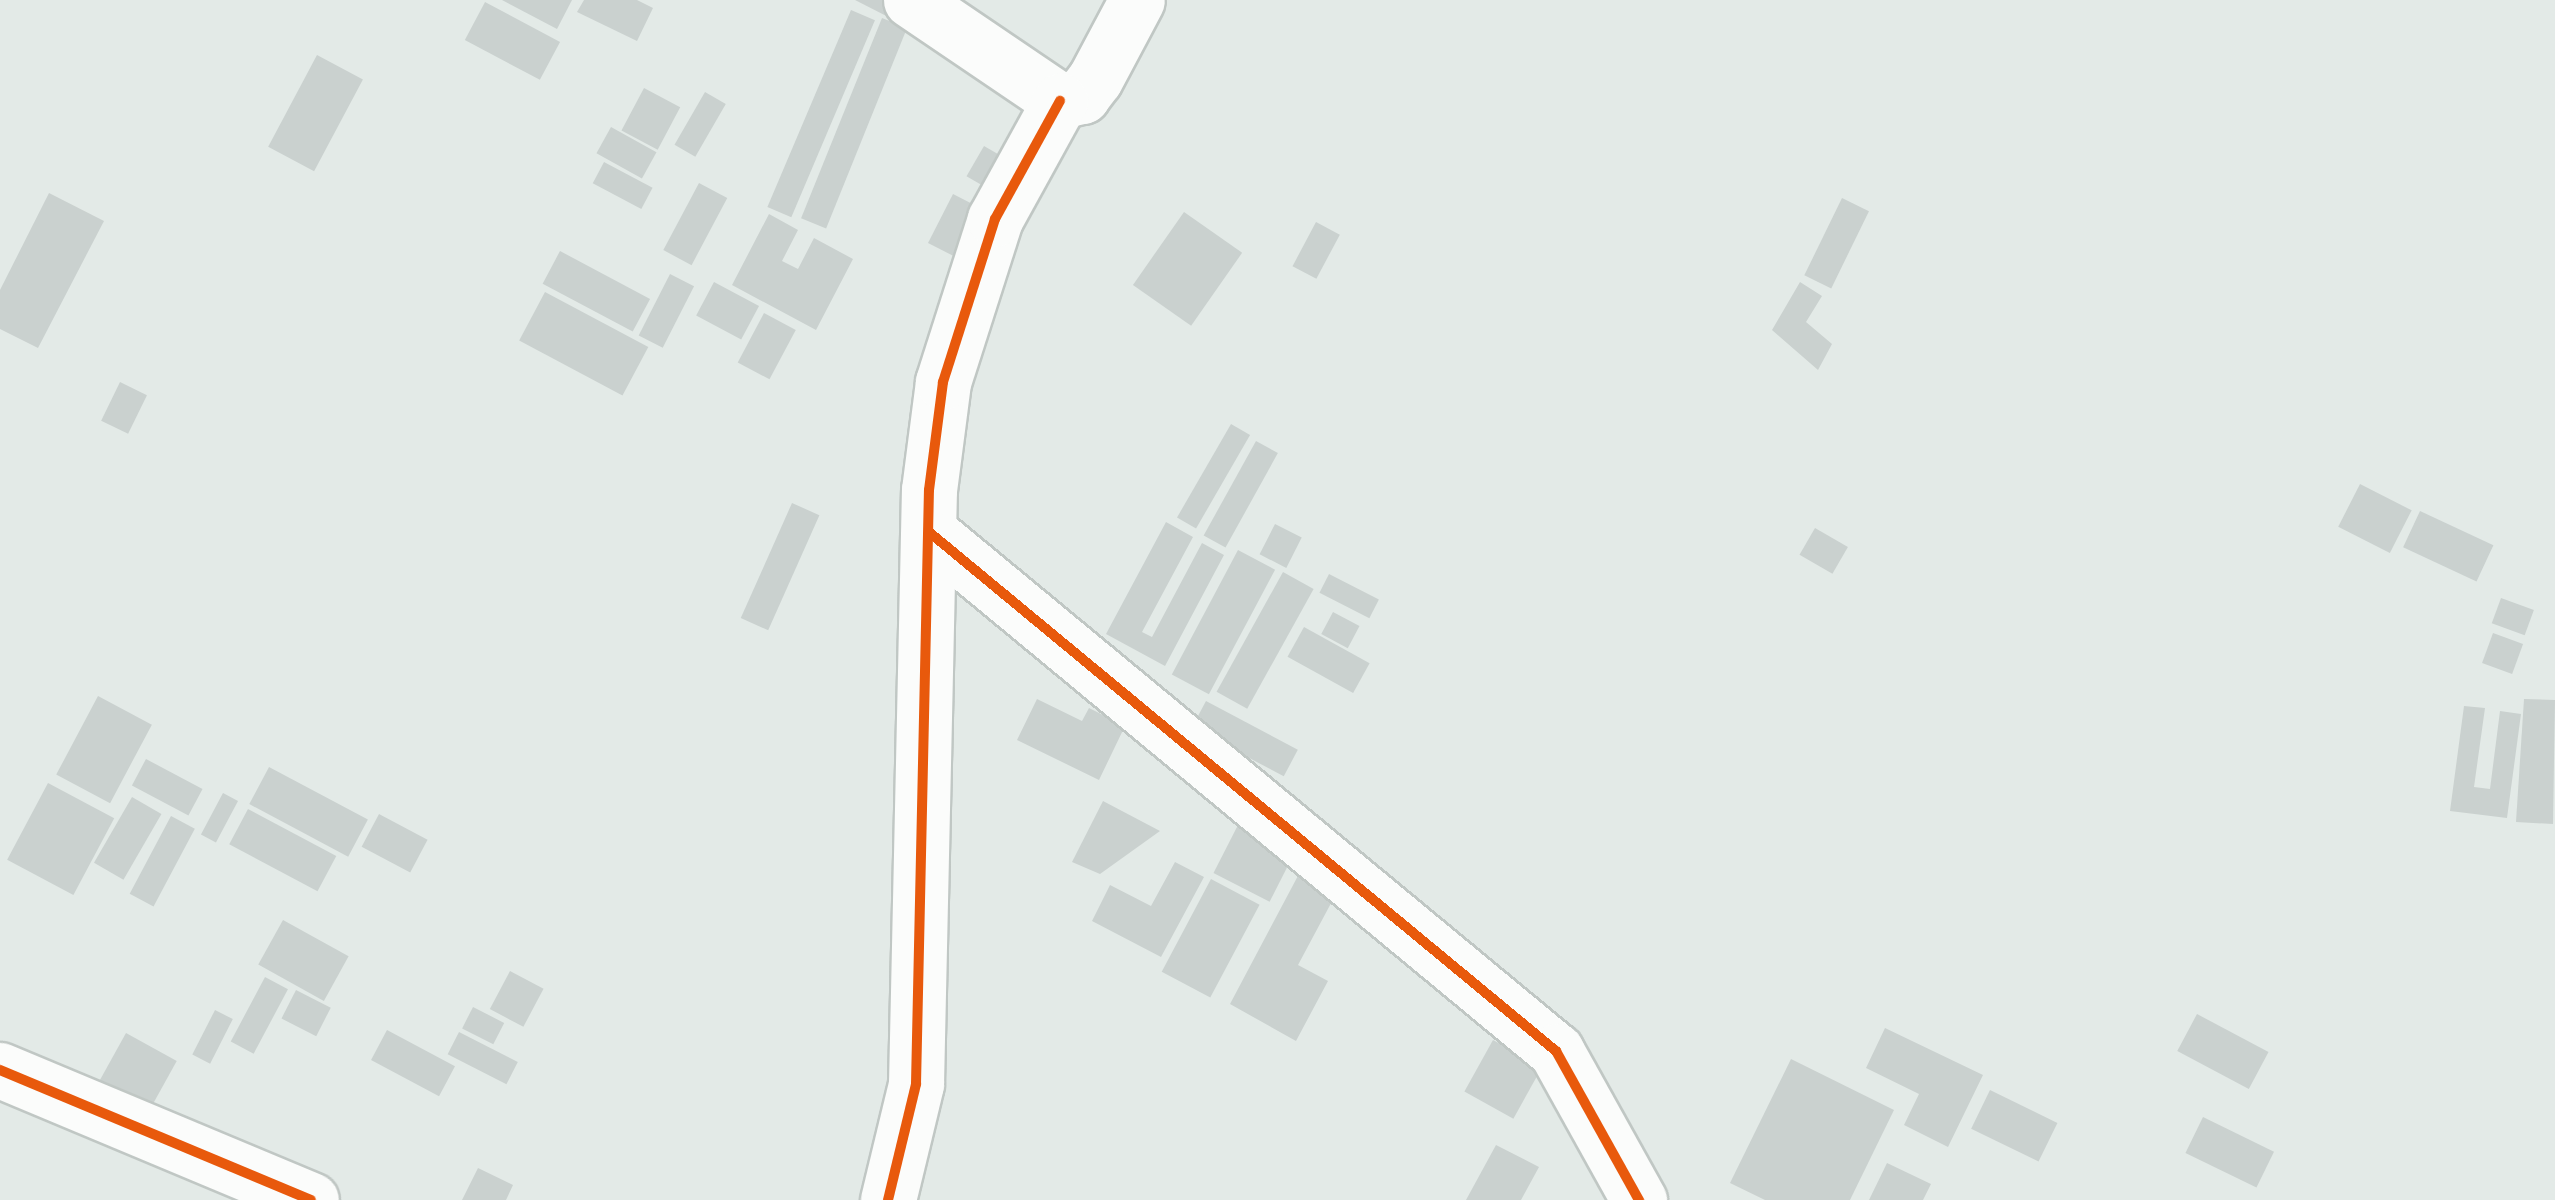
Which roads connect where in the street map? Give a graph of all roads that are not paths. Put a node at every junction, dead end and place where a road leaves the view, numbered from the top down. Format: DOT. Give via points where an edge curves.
graph roads {
  1 [pos="912,0"];
  2 [pos="1137,0"];
  3 [pos="1060,101"];
  4 [pos="929,532"];
  5 [pos="0,1070"];
  6 [pos="311,1200"];
  7 [pos="888,1200"];
  8 [pos="1639,1200"];
  1 -- 3 [label="street"];
  2 -- 3 [label="street" via="1096,79 1082,96"];
  3 -- 4 [label="street" via="996,220 965,303 943,382"];
  4 -- 7 [label="street" via="916,1084"];
  4 -- 8 [label="street" via="1556,1051"];
  5 -- 6 [label="street"];
}
